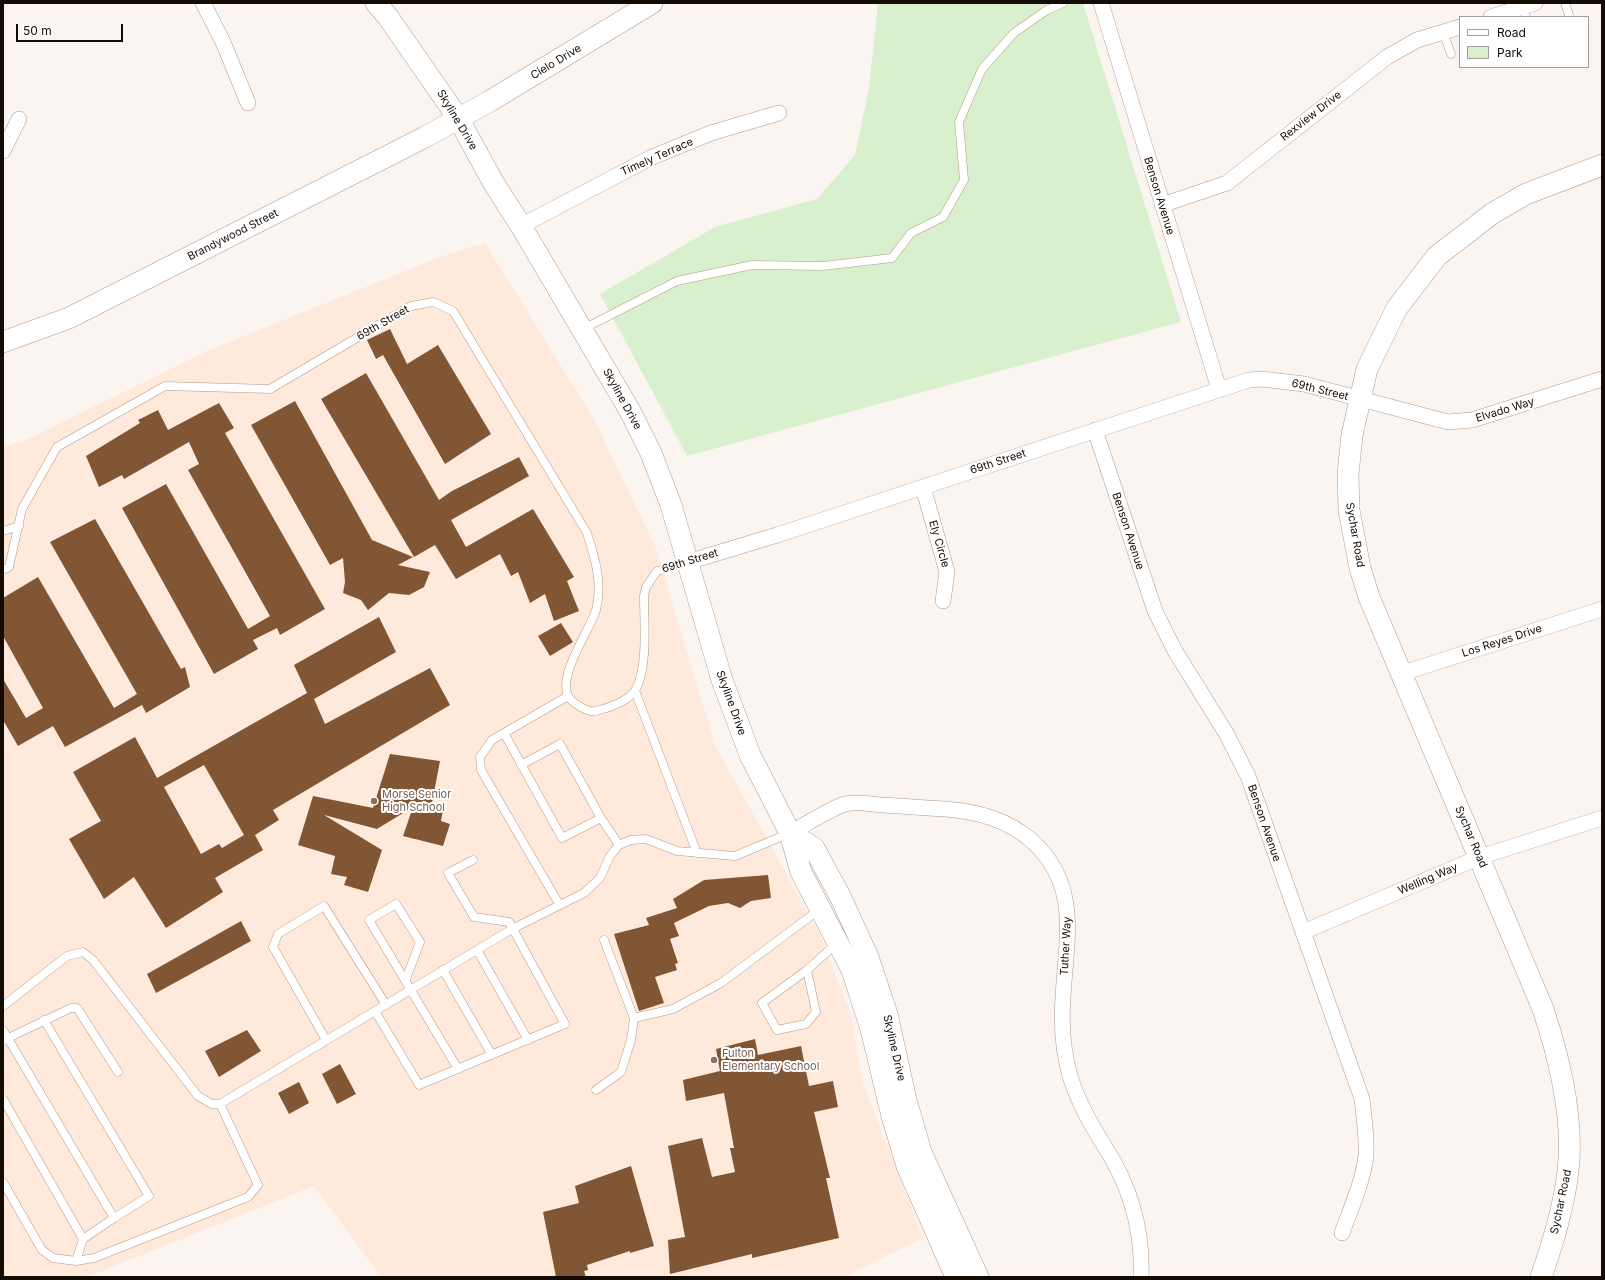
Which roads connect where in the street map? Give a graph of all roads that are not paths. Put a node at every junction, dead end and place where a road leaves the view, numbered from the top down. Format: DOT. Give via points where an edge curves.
graph roads {
  1 [pos="203,3"];
  2 [pos="376,3"];
  3 [pos="652,3"];
  4 [pos="1063,3"];
  5 [pos="1101,3"];
  6 [pos="1565,3"];
  7 [pos="1528,9"];
  8 [pos="1496,16"];
  9 [pos="1569,16"];
  10 [pos="1459,27"];
  11 [pos="1443,32"];
  12 [pos="1451,54"];
  13 [pos="248,103"];
  14 [pos="779,113"];
  15 [pos="458,118"];
  16 [pos="19,119"];
  17 [pos="3,151"];
  18 [pos="1602,165"];
  19 [pos="1162,205"];
  20 [pos="521,226"];
  21 [pos="582,329"];
  22 [pos="3,342"];
  23 [pos="1602,379"];
  24 [pos="1220,389"];
  25 [pos="1360,400"];
  26 [pos="1095,430"];
  27 [pos="923,486"];
  28 [pos="18,526"];
  29 [pos="3,531"];
  30 [pos="688,562"];
  31 [pos="3,570"];
  32 [pos="943,601"];
  33 [pos="1602,609"];
  34 [pos="1403,673"];
  35 [pos="635,691"];
  36 [pos="568,696"];
  37 [pos="504,733"];
  38 [pos="521,766"];
  39 [pos="601,818"];
  40 [pos="1602,818"];
  41 [pos="790,833"];
  42 [pos="619,845"];
  43 [pos="698,852"];
  44 [pos="1480,857"];
  45 [pos="473,860"];
  46 [pos="559,904"];
  47 [pos="821,909"];
  48 [pos="512,929"];
  49 [pos="1303,932"];
  50 [pos="604,940"];
  51 [pos="838,942"];
  52 [pos="477,950"];
  53 [pos="443,970"];
  54 [pos="807,970"];
  55 [pos="406,979"];
  56 [pos="412,989"];
  57 [pos="386,1005"];
  58 [pos="3,1006"];
  59 [pos="375,1011"];
  60 [pos="634,1018"];
  61 [pos="44,1020"];
  62 [pos="3,1030"];
  63 [pos="5,1040"];
  64 [pos="326,1040"];
  65 [pos="528,1040"];
  66 [pos="492,1055"];
  67 [pos="458,1069"];
  68 [pos="118,1072"];
  69 [pos="596,1090"];
  70 [pos="3,1099"];
  71 [pos="220,1104"];
  72 [pos="3,1182"];
  73 [pos="114,1218"];
  74 [pos="1342,1232"];
  75 [pos="83,1239"];
  76 [pos="76,1261"];
  77 [pos="956,1277"];
  78 [pos="978,1277"];
  79 [pos="1141,1277"];
  80 [pos="1541,1277"];
  1 -- 13 [label="street" via="224,42"];
  2 -- 15 [label="street, Skyline Drive"];
  3 -- 15 [label="street, Cielo Drive"];
  4 -- 21 [label="lane" via="1047,10 1014,33 982,69 959,122 964,180 943,217 911,233 892,258 824,266 752,265 677,281"];
  5 -- 19 [label="street, Benson Avenue"];
  6 -- 9 [label="lane"];
  7 -- 8 [label="street"];
  10 -- 11 [label="street, Rexview Drive"];
  11 -- 12 [label="lane"];
  11 -- 19 [label="street, Rexview Drive" via="1417,40 1386,57 1227,183"];
  14 -- 20 [label="street, Timely Terrace" via="711,133 650,158"];
  15 -- 20 [label="street, Skyline Drive" via="493,182"];
  15 -- 22 [label="street, Brandywood Street" via="69,318"];
  16 -- 17 [label="street"];
  18 -- 25 [label="street, 69th Street" via="1526,194 1492,213 1437,256 1397,308 1367,369"];
  19 -- 24 [label="street, Benson Avenue"];
  20 -- 21 [label="street, Skyline Drive"];
  21 -- 30 [label="street, Skyline Drive" via="652,453"];
  23 -- 25 [label="street, Elvado Way" via="1472,420 1448,422"];
  24 -- 25 [label="street, 69th Street" via="1249,380 1262,379 1304,384"];
  24 -- 26 [label="street, 69th Street"];
  25 -- 34 [label="street, Sychar Road" via="1351,443 1348,510 1360,568 1368,592"];
  26 -- 27 [label="street, 69th Street"];
  26 -- 49 [label="street, Benson Avenue" via="1155,611 1175,651 1226,733 1248,776"];
  27 -- 30 [label="street, 69th Street"];
  27 -- 32 [label="street, Ely Circle" via="947,572"];
  28 -- 29 [label="lane"];
  28 -- 31 [label="lane" via="9,567"];
  28 -- 36 [label="lane, 69th Street" via="22,509 57,447 165,386 270,389 411,306 433,302 453,311 587,533 599,583 596,610 569,672 566,683"];
  30 -- 35 [label="lane, 69th Street" via="657,571 646,587 643,666"];
  30 -- 41 [label="street, Skyline Drive" via="727,694 750,755"];
  33 -- 34 [label="street, Los Reyes Drive"];
  34 -- 44 [label="street, Sychar Road"];
  35 -- 36 [label="lane" via="620,702 594,711 581,707"];
  35 -- 43 [label="lane"];
  36 -- 37 [label="lane"];
  37 -- 38 [label="lane"];
  37 -- 46 [label="lane" via="492,740 480,757 481,770"];
  38 -- 39 [label="lane" via="562,838"];
  38 -- 39 [label="lane" via="560,744"];
  39 -- 42 [label="lane"];
  40 -- 44 [label="street, Welling Way"];
  41 -- 43 [label="lane" via="735,856"];
  41 -- 47 [label="street, Skyline Drive" via="801,872"];
  41 -- 78 [label="street, Skyline Drive" via="814,848 868,957 887,1014 906,1100 921,1152"];
  41 -- 79 [label="street, Tuther Way" via="845,804 862,803 963,811 989,816 1013,827 1049,859 1063,889 1068,916 1062,1016 1071,1078 1089,1122 1106,1148 1129,1194 1140,1241"];
  42 -- 43 [label="lane" via="631,840 646,839 677,851"];
  42 -- 46 [label="lane" via="593,886"];
  44 -- 49 [label="street, Welling Way"];
  44 -- 80 [label="street, Sychar Road" via="1543,1009 1555,1046 1564,1090 1568,1169 1563,1204"];
  45 -- 48 [label="lane" via="448,873 474,917 509,922"];
  46 -- 48 [label="lane"];
  47 -- 51 [label="street, Skyline Drive"];
  47 -- 60 [label="lane" via="720,983 673,1009"];
  48 -- 52 [label="lane"];
  48 -- 65 [label="lane" via="565,1024"];
  49 -- 74 [label="street, Benson Avenue" via="1362,1099 1366,1155 1361,1178"];
  50 -- 60 [label="lane"];
  51 -- 54 [label="lane"];
  51 -- 77 [label="street, Skyline Drive" via="852,970 872,1029 892,1116 907,1166"];
  52 -- 53 [label="lane"];
  52 -- 65 [label="lane"];
  53 -- 56 [label="lane"];
  53 -- 66 [label="lane"];
  54 -- 54 [label="lane" via="762,1003 777,1030 806,1024 816,1012"];
  55 -- 55 [label="lane" via="420,942 396,904 369,920"];
  55 -- 56 [label="lane"];
  56 -- 57 [label="lane"];
  56 -- 67 [label="lane"];
  57 -- 59 [label="lane"];
  57 -- 64 [label="lane" via="324,906 306,915 278,934 273,947"];
  58 -- 71 [label="lane" via="67,956 82,952 93,960 198,1096 212,1104"];
  59 -- 64 [label="lane"];
  59 -- 67 [label="lane" via="419,1085"];
  60 -- 69 [label="lane" via="631,1040 621,1072"];
  61 -- 63 [label="lane"];
  61 -- 68 [label="lane" via="71,1008 77,1008"];
  61 -- 73 [label="lane" via="149,1196"];
  62 -- 63 [label="lane"];
  63 -- 73 [label="lane"];
  64 -- 71 [label="lane"];
  65 -- 66 [label="lane"];
  66 -- 67 [label="lane"];
  70 -- 75 [label="lane"];
  71 -- 76 [label="lane" via="258,1185 248,1197 94,1258"];
  72 -- 76 [label="lane" via="42,1250 53,1258"];
  73 -- 75 [label="lane"];
  75 -- 76 [label="lane"];
}
